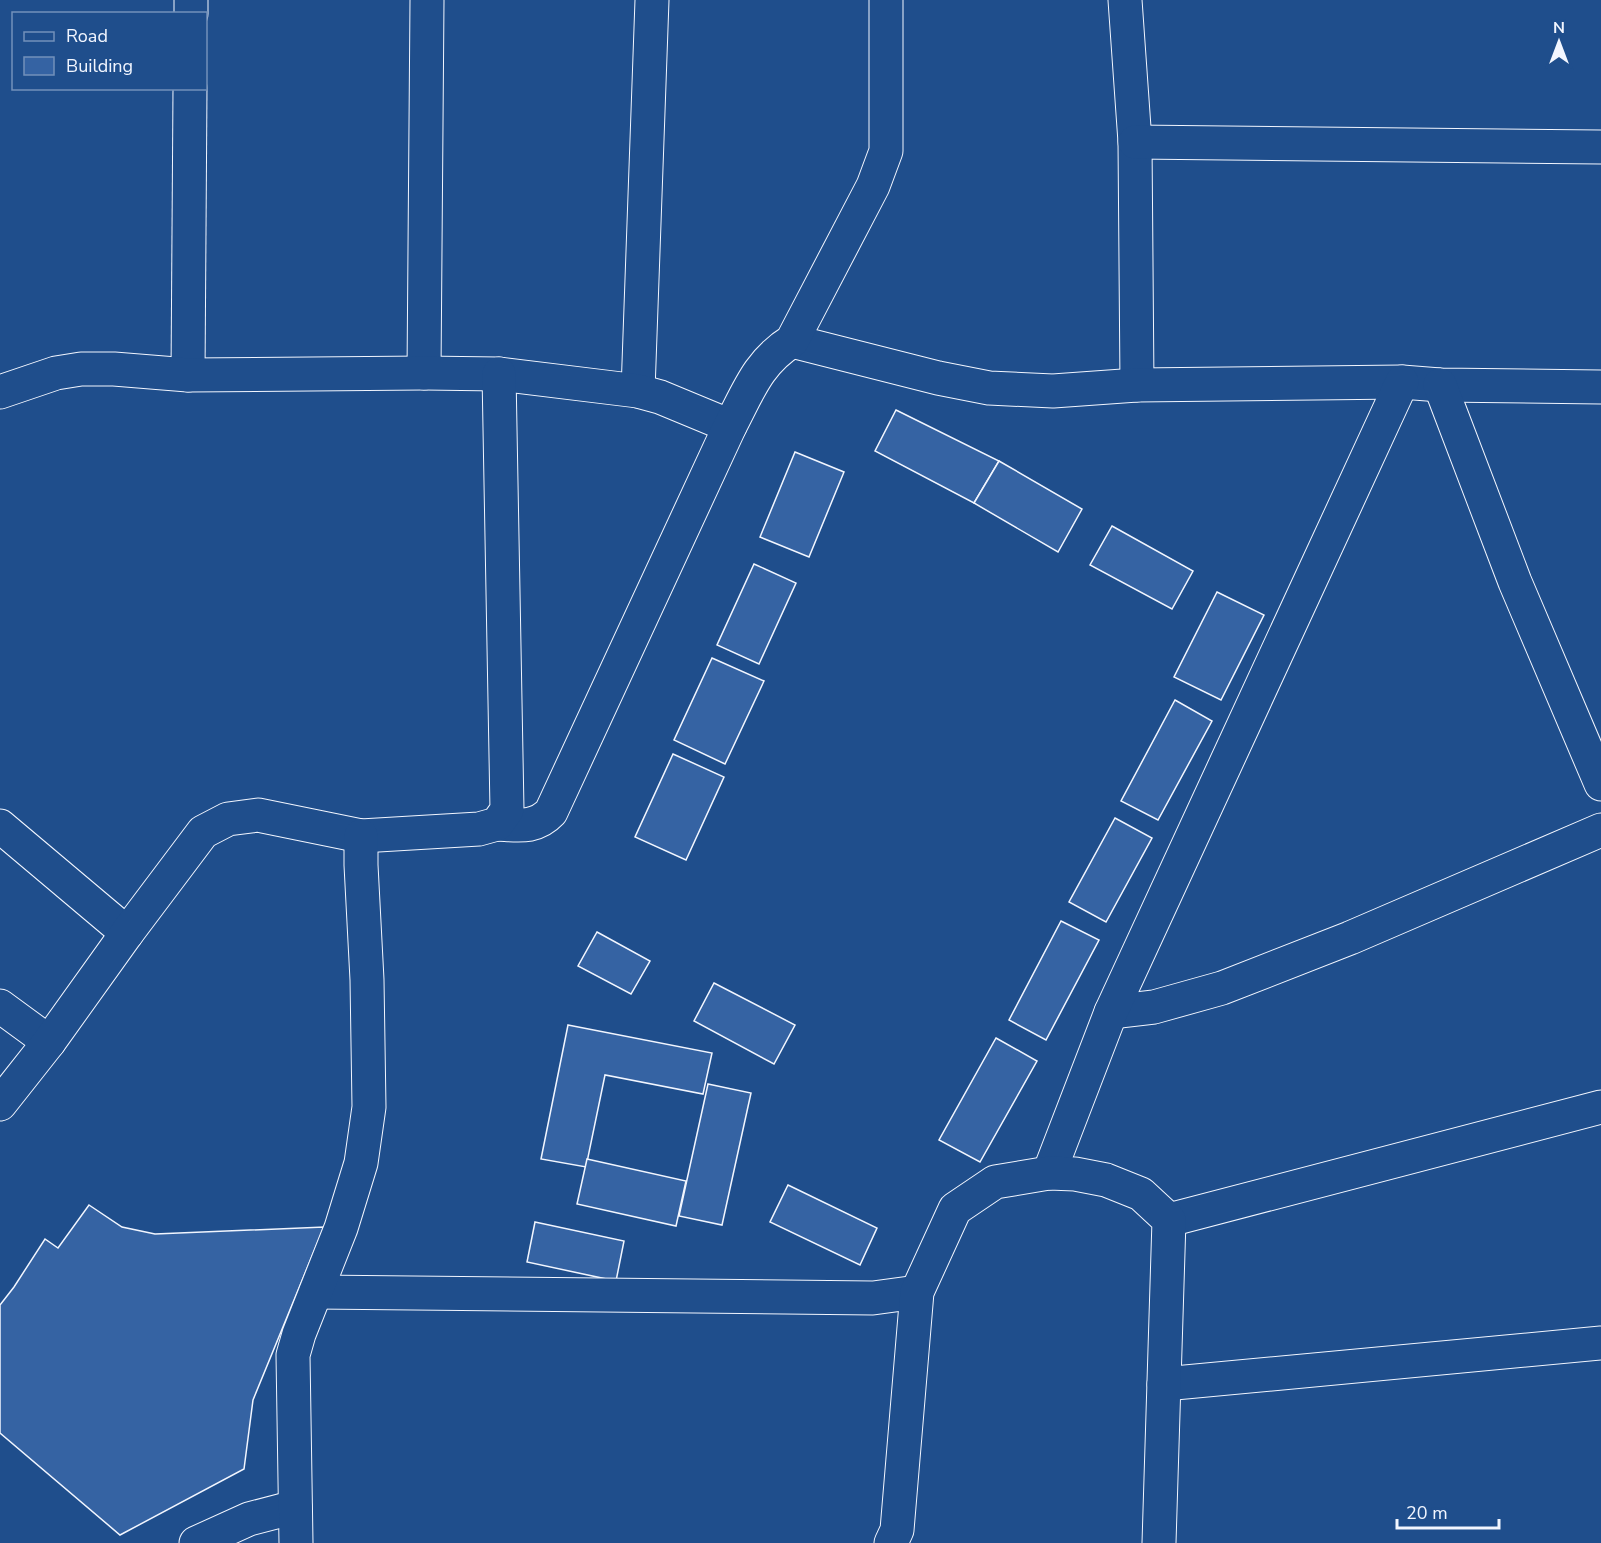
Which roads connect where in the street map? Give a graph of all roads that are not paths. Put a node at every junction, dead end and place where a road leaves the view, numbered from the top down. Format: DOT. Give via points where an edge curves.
graph roads {
  1 [pos="428,0"];
  2 [pos="652,0"];
  3 [pos="886,0"];
  4 [pos="1125,0"];
  5 [pos="190,90"];
  6 [pos="1135,142"];
  7 [pos="1601,147"];
  8 [pos="792,341"];
  9 [pos="424,373"];
  10 [pos="499,374"];
  11 [pos="188,375"];
  12 [pos="1402,382"];
  13 [pos="1137,385"];
  14 [pos="1440,385"];
  15 [pos="1601,387"];
  16 [pos="638,391"];
  17 [pos="0,392"];
  18 [pos="730,426"];
  19 [pos="1601,784"];
  20 [pos="497,824"];
  21 [pos="0,826"];
  22 [pos="1601,830"];
  23 [pos="361,836"];
  24 [pos="127,933"];
  25 [pos="0,1006"];
  26 [pos="1111,1012"];
  27 [pos="49,1042"];
  28 [pos="0,1104"];
  29 [pos="1601,1107"];
  30 [pos="1048,1173"];
  31 [pos="1169,1220"];
  32 [pos="316,1292"];
  33 [pos="917,1292"];
  34 [pos="1601,1343"];
  35 [pos="1164,1384"];
  36 [pos="295,1507"];
  37 [pos="196,1543"];
  38 [pos="296,1543"];
  39 [pos="891,1543"];
  40 [pos="1159,1543"];
  1 -- 9 [label="street"];
  2 -- 16 [label="street"];
  3 -- 8 [label="street" via="886,152 873,186"];
  4 -- 6 [label="street"];
  5 -- 11 [label="street"];
  6 -- 7 [label="street"];
  6 -- 13 [label="street"];
  8 -- 13 [label="street" via="989,388 1053,391"];
  8 -- 18 [label="street" via="759,370"];
  9 -- 10 [label="street"];
  9 -- 11 [label="street"];
  10 -- 16 [label="street"];
  10 -- 20 [label="street" via="507,810"];
  11 -- 17 [label="street" via="81,369"];
  12 -- 13 [label="street"];
  12 -- 14 [label="street"];
  12 -- 26 [label="street"];
  14 -- 15 [label="street"];
  14 -- 19 [label="street" via="1515,582"];
  16 -- 18 [label="street"];
  18 -- 20 [label="street" via="551,812 531,825"];
  20 -- 23 [label="street" via="479,829"];
  21 -- 24 [label="street"];
  22 -- 26 [label="street" via="1350,938 1222,988 1154,1007"];
  23 -- 24 [label="street" via="258,815 228,819 203,832"];
  23 -- 32 [label="street" via="369,1107 361,1163"];
  24 -- 27 [label="street"];
  25 -- 27 [label="street"];
  26 -- 30 [label="street"];
  27 -- 28 [label="street"];
  29 -- 31 [label="street"];
  30 -- 31 [label="street" via="1106,1180 1141,1194"];
  30 -- 33 [label="street" via="995,1182 956,1209"];
  31 -- 35 [label="street"];
  32 -- 33 [label="street" via="873,1298"];
  32 -- 36 [label="street" via="293,1355"];
  33 -- 39 [label="street" via="897,1530"];
  34 -- 35 [label="street"];
  35 -- 40 [label="street"];
  36 -- 37 [label="street" via="249,1519"];
  36 -- 38 [label="street"];
}
